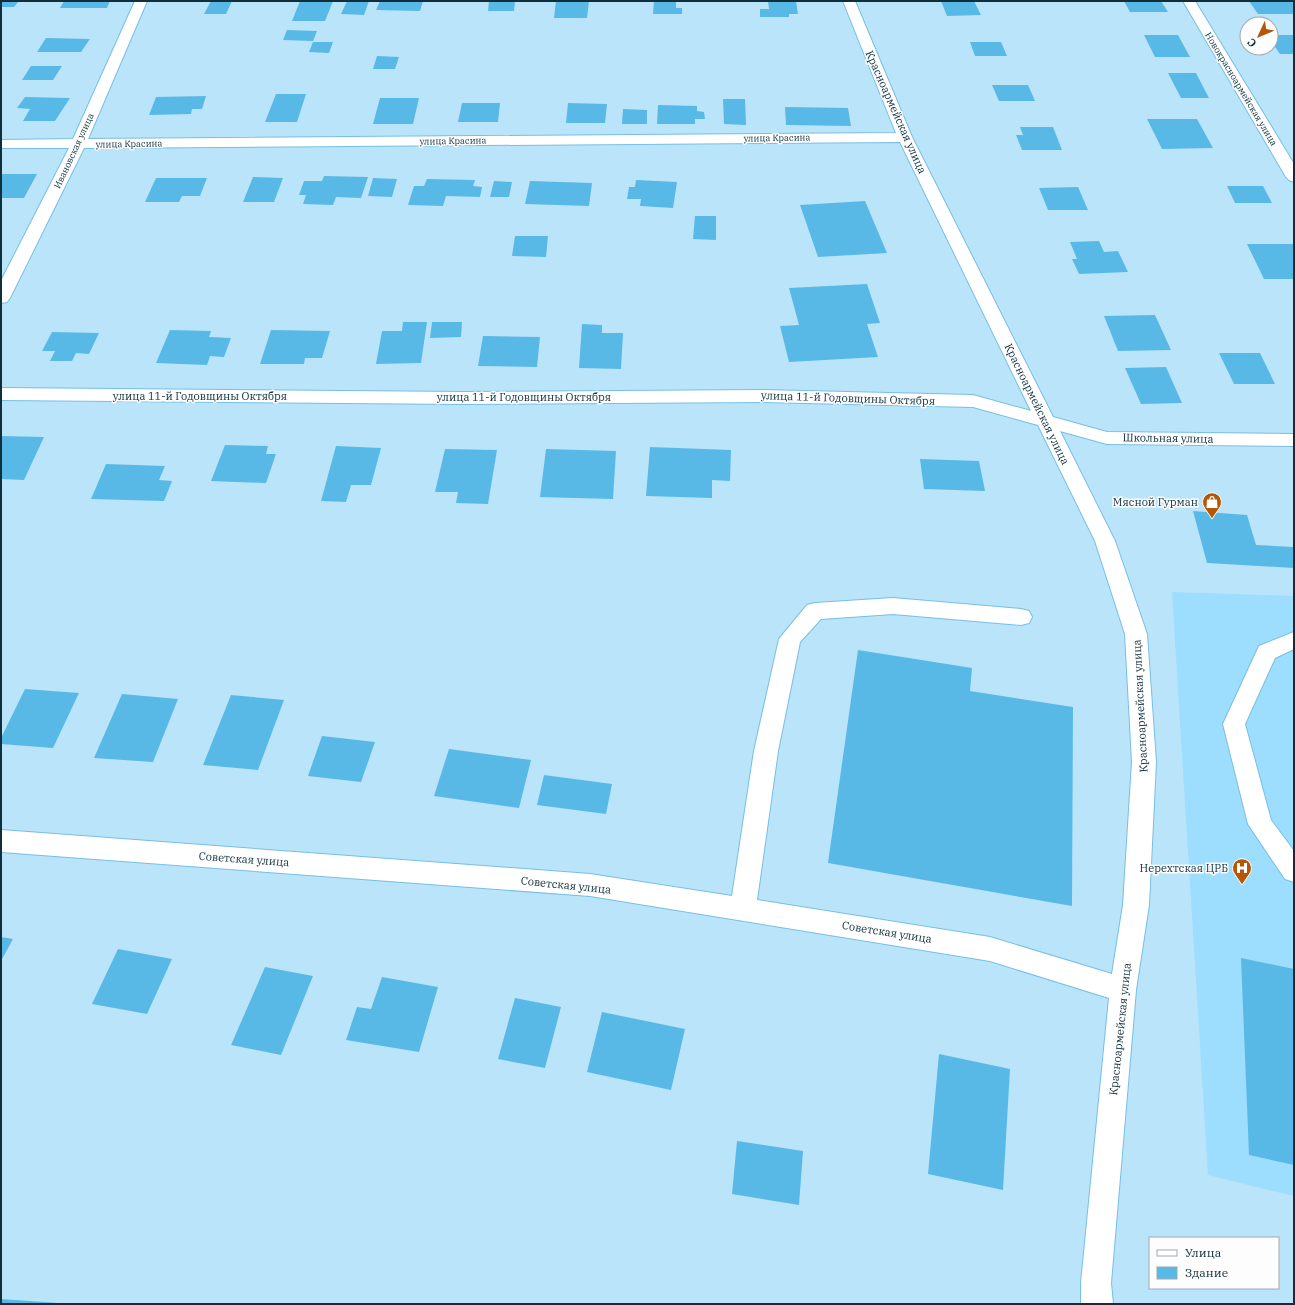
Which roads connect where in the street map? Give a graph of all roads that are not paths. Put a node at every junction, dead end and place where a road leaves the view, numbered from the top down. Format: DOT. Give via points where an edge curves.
graph roads {
  1 [pos="140,1"];
  2 [pos="849,1"];
  3 [pos="1189,1"];
  4 [pos="905,137"];
  5 [pos="1,144"];
  6 [pos="78,144"];
  7 [pos="1294,177"];
  8 [pos="1,298"];
  9 [pos="1,394"];
  10 [pos="1045,420"];
  11 [pos="1294,440"];
  12 [pos="1021,617"];
  13 [pos="1294,640"];
  14 [pos="1,841"];
  15 [pos="1294,871"];
  16 [pos="743,909"];
  17 [pos="1123,990"];
  18 [pos="1097,1304"];
  1 -- 6 [label="street, Ивановская улица"];
  2 -- 4 [label="street, Красноармейская улица"];
  3 -- 7 [label="street, Новокрасноармейская улица"];
  4 -- 6 [label="street, улица Красина"];
  4 -- 10 [label="street, Красноармейская улица"];
  5 -- 6 [label="street, улица Красина"];
  6 -- 8 [label="street, Ивановская улица"];
  9 -- 10 [label="street, улица 11-й Годовщины Октября" via="464,398 763,396 973,402"];
  10 -- 11 [label="street, Школьная улица" via="1107,438"];
  10 -- 17 [label="street, Красноармейская улица" via="1105,541 1136,634 1144,762 1136,904"];
  12 -- 16 [label="street" via="893,606 815,611 790,639 766,751"];
  13 -- 15 [label="street" via="1266,652 1234,724 1260,824"];
  14 -- 16 [label="street, Советская улица" via="590,885"];
  16 -- 17 [label="street, Советская улица" via="990,949"];
  17 -- 18 [label="street, Красноармейская улица" via="1096,1283"];
}
